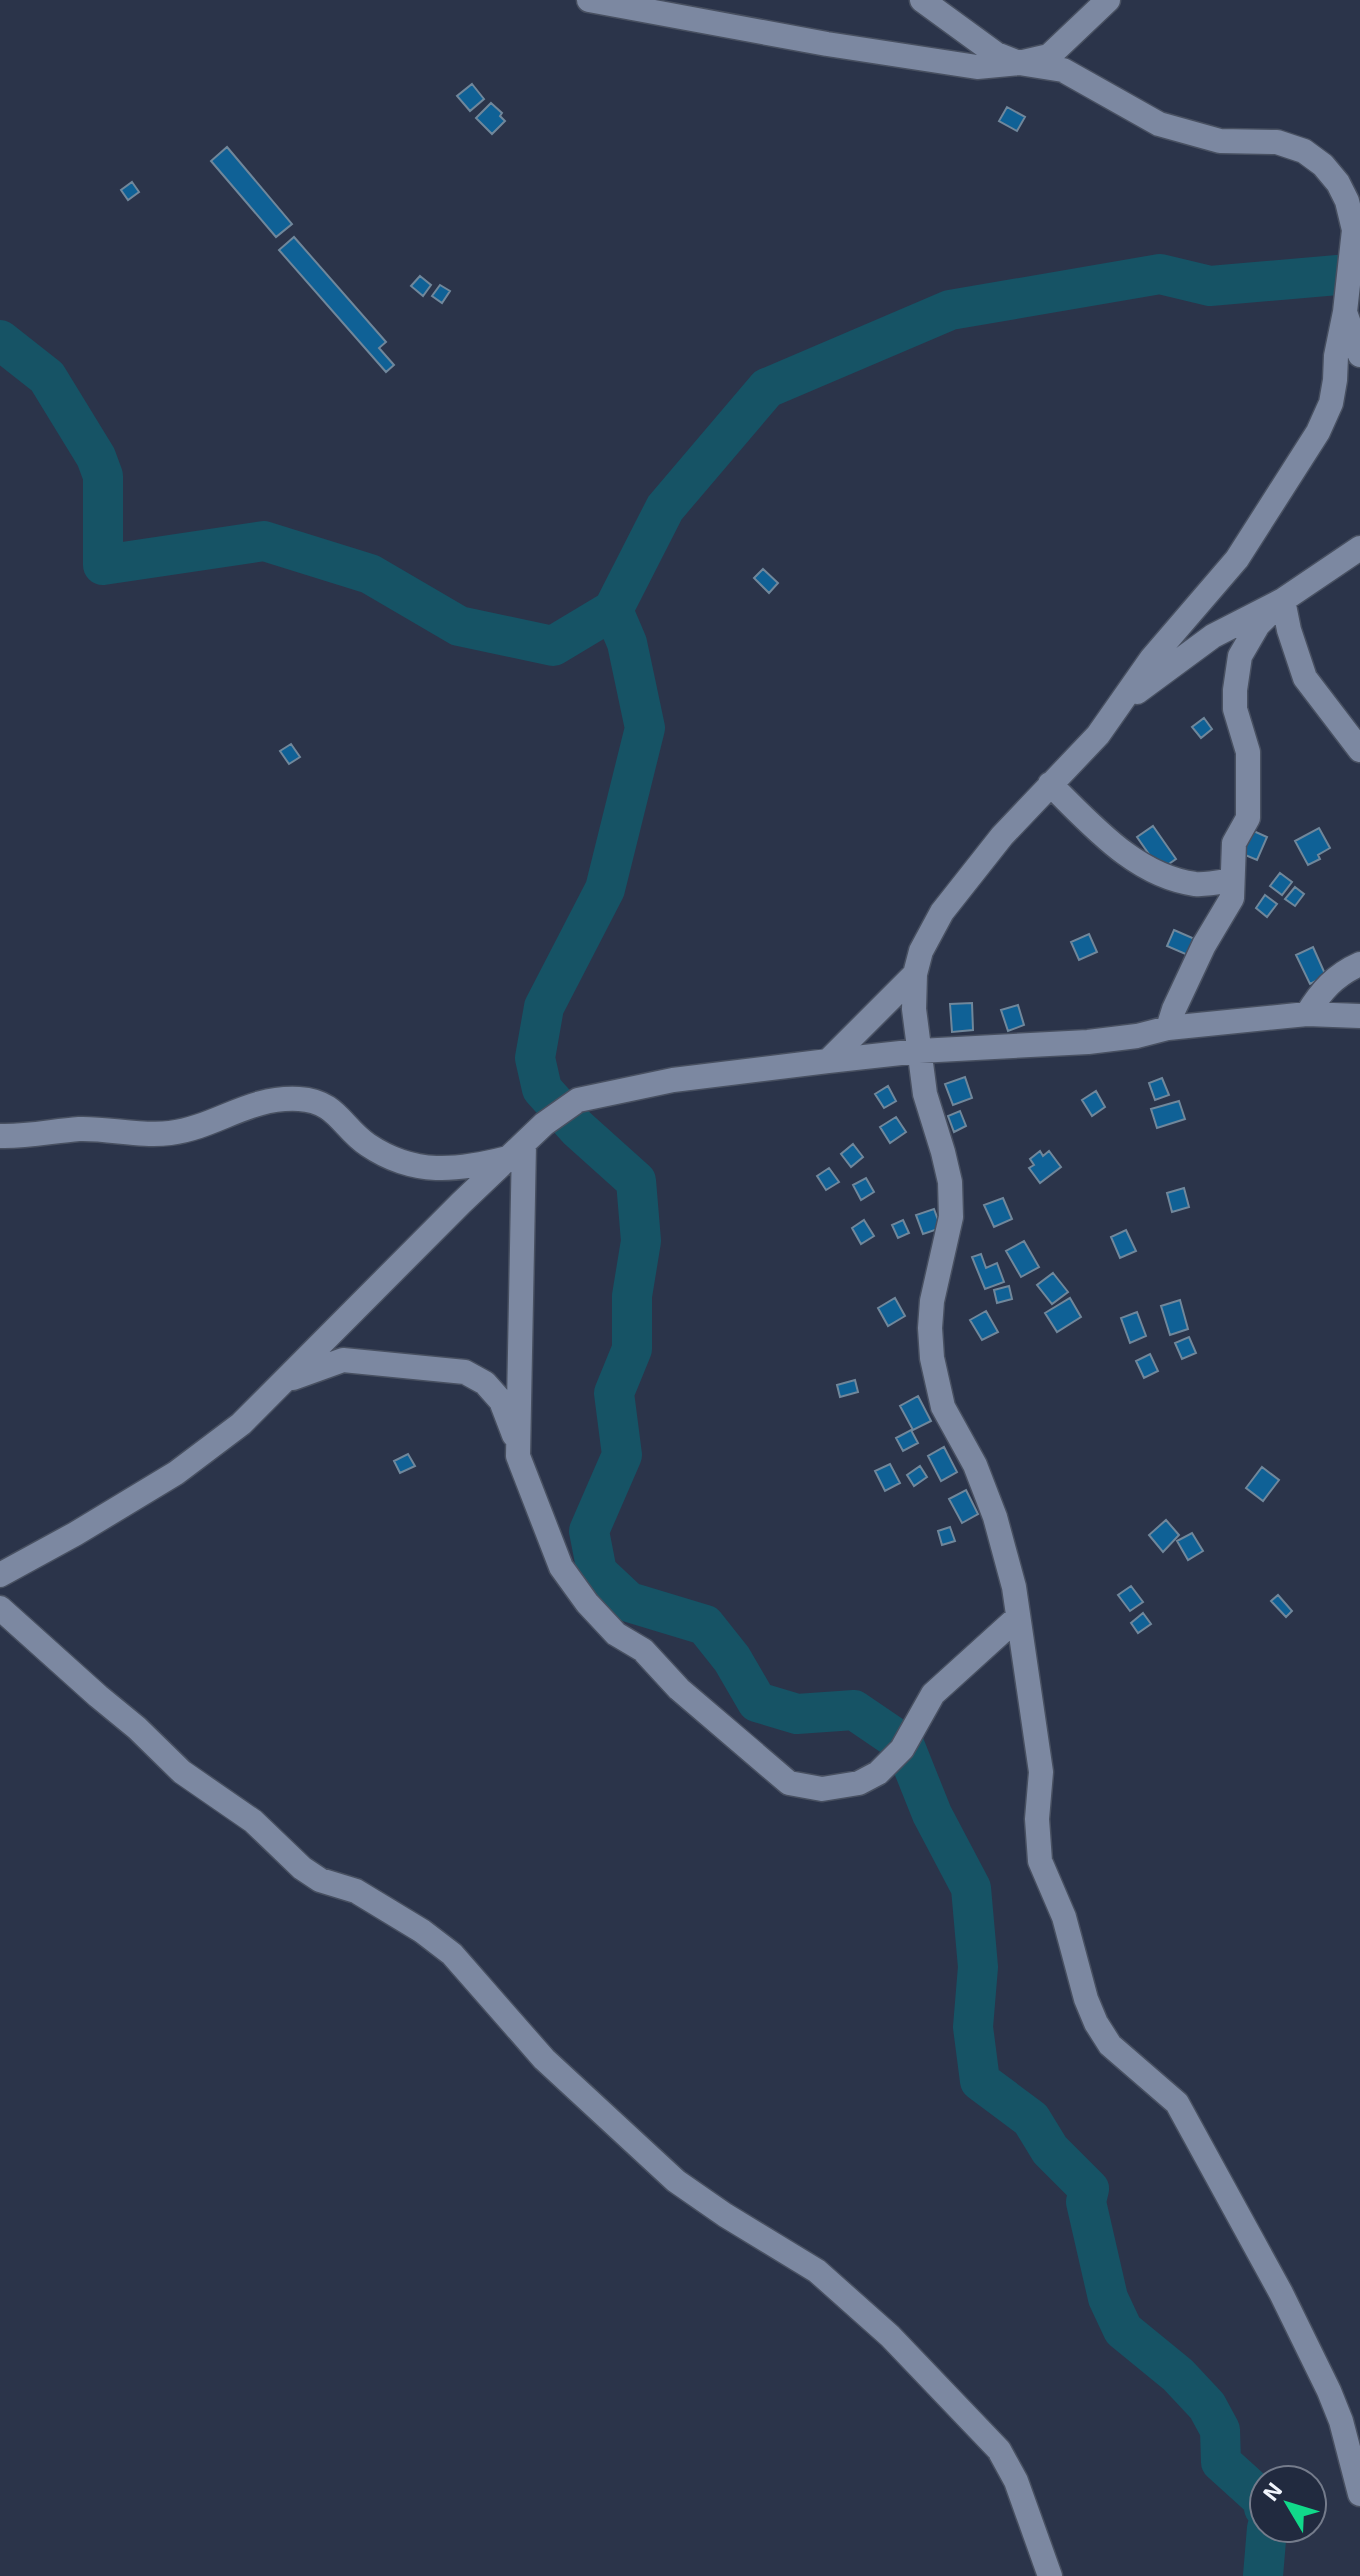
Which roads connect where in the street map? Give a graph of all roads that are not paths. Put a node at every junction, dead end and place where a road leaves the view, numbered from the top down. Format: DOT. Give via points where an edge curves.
graph roads {
  1 [pos="589,0"];
  2 [pos="922,0"];
  3 [pos="1108,0"];
  4 [pos="1019,63"];
  5 [pos="1357,224"];
  6 [pos="1345,312"];
  7 [pos="1360,355"];
  8 [pos="1360,548"];
  9 [pos="1283,600"];
  10 [pos="1114,713"];
  11 [pos="1360,750"];
  12 [pos="1050,784"];
  13 [pos="1232,880"];
  14 [pos="1360,964"];
  15 [pos="915,974"];
  16 [pos="1307,1014"];
  17 [pos="1360,1016"];
  18 [pos="1168,1028"];
  19 [pos="919,1051"];
  20 [pos="828,1061"];
  21 [pos="0,1136"];
  22 [pos="517,1150"];
  23 [pos="287,1380"];
  24 [pos="518,1445"];
  25 [pos="0,1575"];
  26 [pos="0,1608"];
  27 [pos="1018,1617"];
  28 [pos="1360,2494"];
  29 [pos="1050,2576"];
  1 -- 4 [label="street" via="977,67"];
  2 -- 4 [label="street" via="996,54"];
  3 -- 4 [label="street" via="1049,56"];
  4 -- 5 [label="street" via="1063,70 1159,124 1220,141 1277,142 1304,151 1338,183"];
  5 -- 6 [label="street"];
  6 -- 7 [label="street"];
  6 -- 10 [label="street" via="1331,403 1318,432 1237,559 1152,658"];
  8 -- 9 [label="street"];
  9 -- 10 [label="street" via="1213,636"];
  9 -- 11 [label="street" via="1305,678"];
  9 -- 13 [label="street" via="1258,625 1240,656 1235,709 1248,752 1248,818 1234,843"];
  10 -- 12 [label="street" via="1079,758"];
  12 -- 13 [label="street" via="1106,838 1158,875 1197,885"];
  12 -- 15 [label="street" via="949,902 930,932"];
  13 -- 18 [label="street" via="1232,898 1204,945"];
  14 -- 16 [label="street" via="1329,983"];
  15 -- 19 [label="street"];
  15 -- 20 [label="street"];
  16 -- 17 [label="street"];
  16 -- 18 [label="street"];
  18 -- 19 [label="street" via="1088,1042"];
  19 -- 20 [label="street"];
  19 -- 27 [label="street" via="925,1094 950,1182 951,1217 930,1328 936,1384 995,1517"];
  20 -- 22 [label="street" via="657,1083 578,1100"];
  21 -- 22 [label="street" via="81,1129 167,1134 273,1099 302,1099 323,1105 366,1144 435,1170 469,1168"];
  22 -- 23 [label="street"];
  22 -- 24 [label="street"];
  23 -- 24 [label="street" via="343,1360 465,1372 501,1401"];
  23 -- 25 [label="street" via="241,1424 176,1473"];
  24 -- 27 [label="street" via="561,1567 587,1603 789,1783 822,1789 859,1783 878,1773 902,1749 933,1694"];
  26 -- 29 [label="street" via="182,1772 253,1821 302,1868 356,1891 452,1954 544,2059 676,2181 817,2271 890,2336 999,2450 1016,2481"];
  27 -- 28 [label="street" via="1041,1772 1040,1861 1064,1917 1086,1999 1110,2045 1177,2103 1329,2391"];
}
